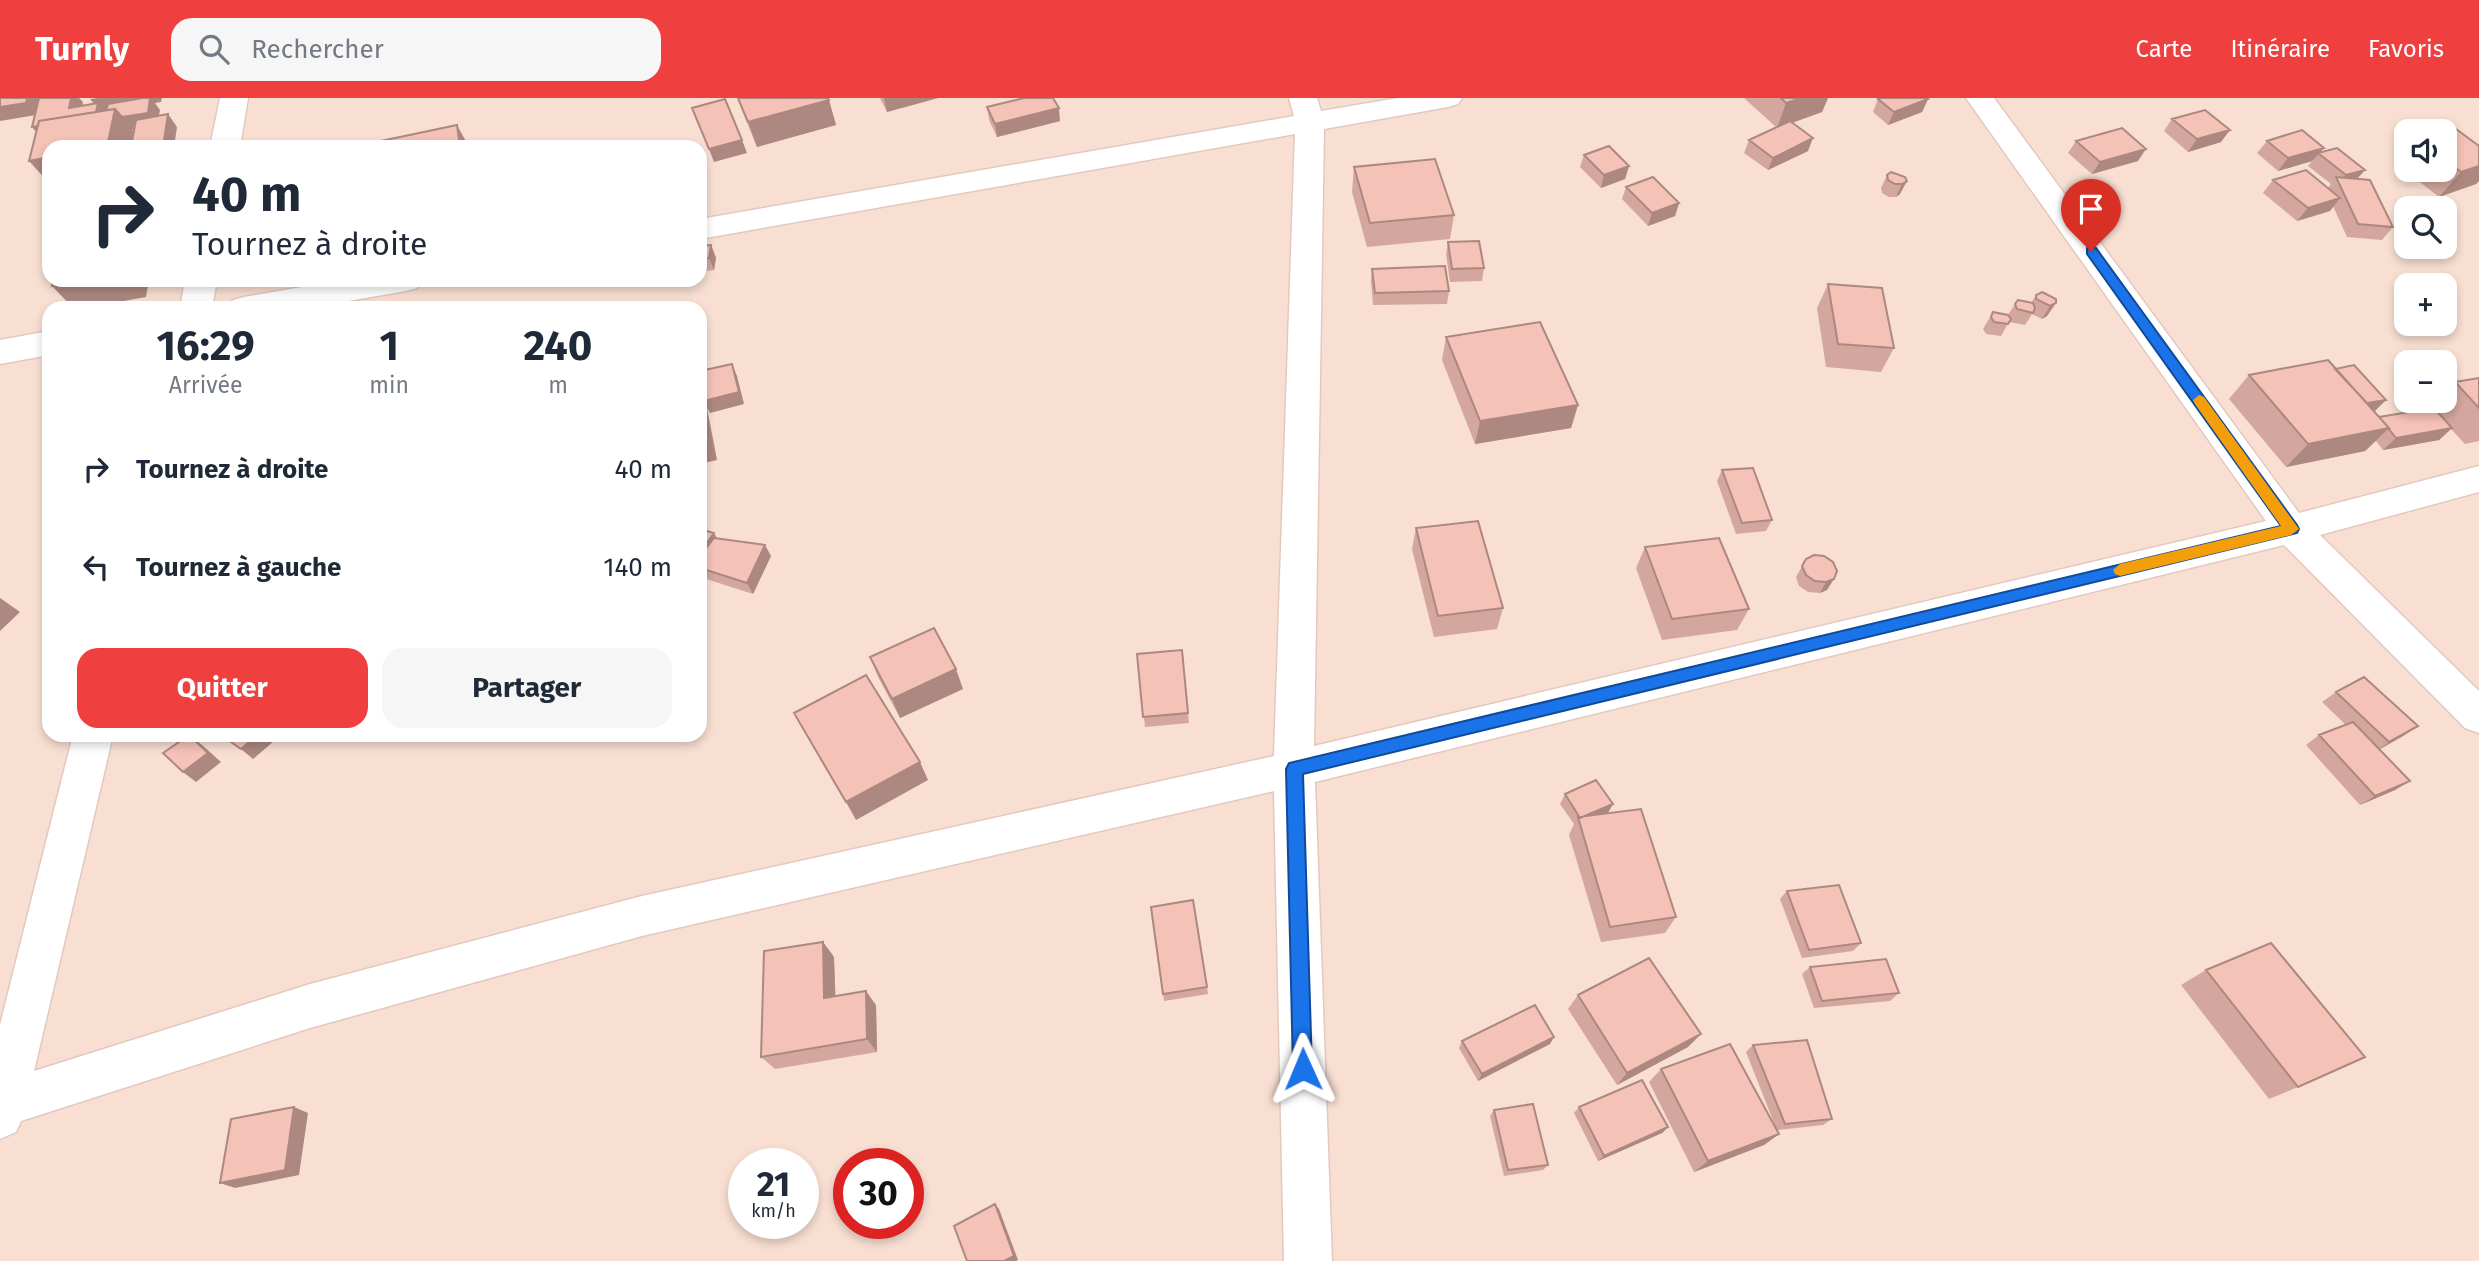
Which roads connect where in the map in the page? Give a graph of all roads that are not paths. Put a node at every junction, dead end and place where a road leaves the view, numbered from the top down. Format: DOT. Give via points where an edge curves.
graph roads {
  1 [pos="234,98"];
  2 [pos="1448,98"];
  3 [pos="1980,98"];
  4 [pos="1307,111"];
  5 [pos="226,140"];
  6 [pos="707,228"];
  7 [pos="366,287"];
  8 [pos="284,301"];
  9 [pos="42,344"];
  10 [pos="0,352"];
  11 [pos="2479,478"];
  12 [pos="2291,529"];
  13 [pos="2479,716"];
  14 [pos="91,742"];
  15 [pos="1294,769"];
  16 [pos="1,1108"];
  17 [pos="1308,1261"];
  1 -- 5 [label="street"];
  2 -- 4 [label="street"];
  3 -- 12 [label="street"];
  4 -- 6 [label="street"];
  4 -- 15 [label="street"];
  7 -- 8 [label="street"];
  9 -- 10 [label="street"];
  11 -- 12 [label="street"];
  12 -- 13 [label="street"];
  12 -- 15 [label="street"];
  14 -- 16 [label="street"];
  15 -- 16 [label="street" via="642,916 310,1006"];
  15 -- 17 [label="street"];
}
